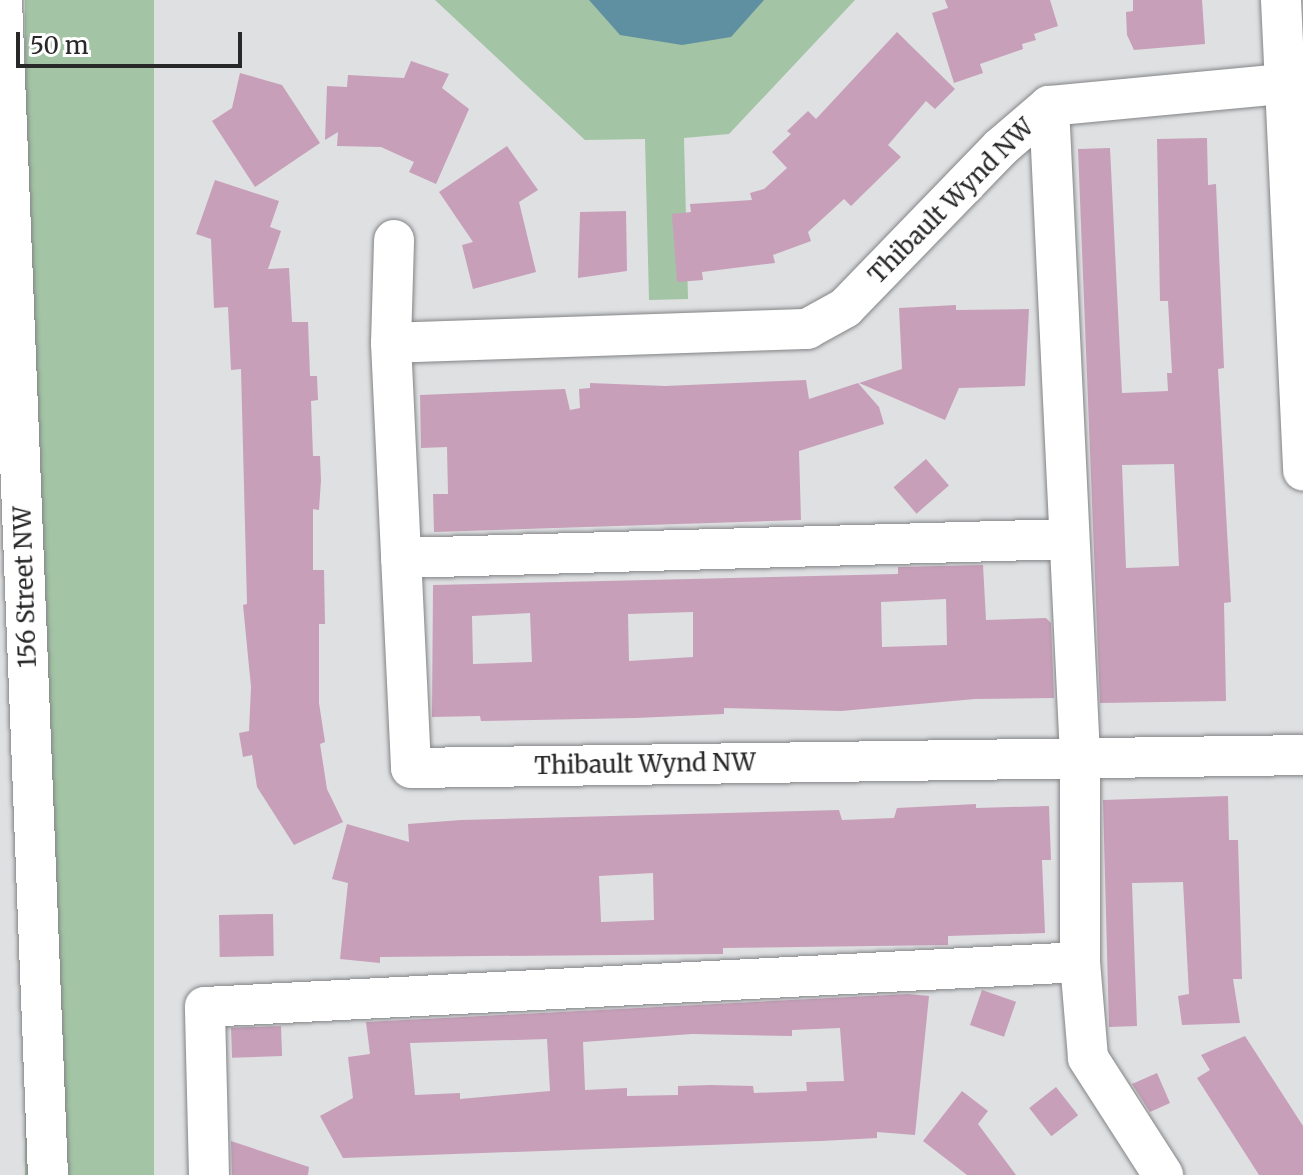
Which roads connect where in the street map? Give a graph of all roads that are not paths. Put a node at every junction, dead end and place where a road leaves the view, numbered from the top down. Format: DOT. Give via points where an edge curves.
graph roads {
  1 [pos="2,0"];
  2 [pos="1281,0"];
  3 [pos="1292,83"];
  4 [pos="1049,106"];
  5 [pos="394,240"];
  6 [pos="391,343"];
  7 [pos="1303,470"];
  8 [pos="1067,539"];
  9 [pos="401,558"];
  10 [pos="1303,755"];
  11 [pos="1080,756"];
  12 [pos="1080,962"];
  13 [pos="48,1175"];
  14 [pos="209,1175"];
  15 [pos="1163,1175"];
  1 -- 13 [label="street, 156 Street NW"];
  2 -- 3 [label="street"];
  3 -- 4 [label="street, Thibault Wynd NW"];
  3 -- 7 [label="street"];
  4 -- 6 [label="street, Thibault Wynd NW" via="822,324 807,329"];
  4 -- 8 [label="street"];
  5 -- 6 [label="street, Thibault Wynd NW"];
  6 -- 9 [label="street, Thibault Wynd NW"];
  8 -- 9 [label="street"];
  8 -- 11 [label="street"];
  9 -- 11 [label="street, Thibault Wynd NW" via="411,768"];
  10 -- 11 [label="street, Thibault Wynd NW"];
  11 -- 12 [label="street"];
  12 -- 14 [label="street" via="205,1007"];
  12 -- 15 [label="street" via="1088,1058"];
}
